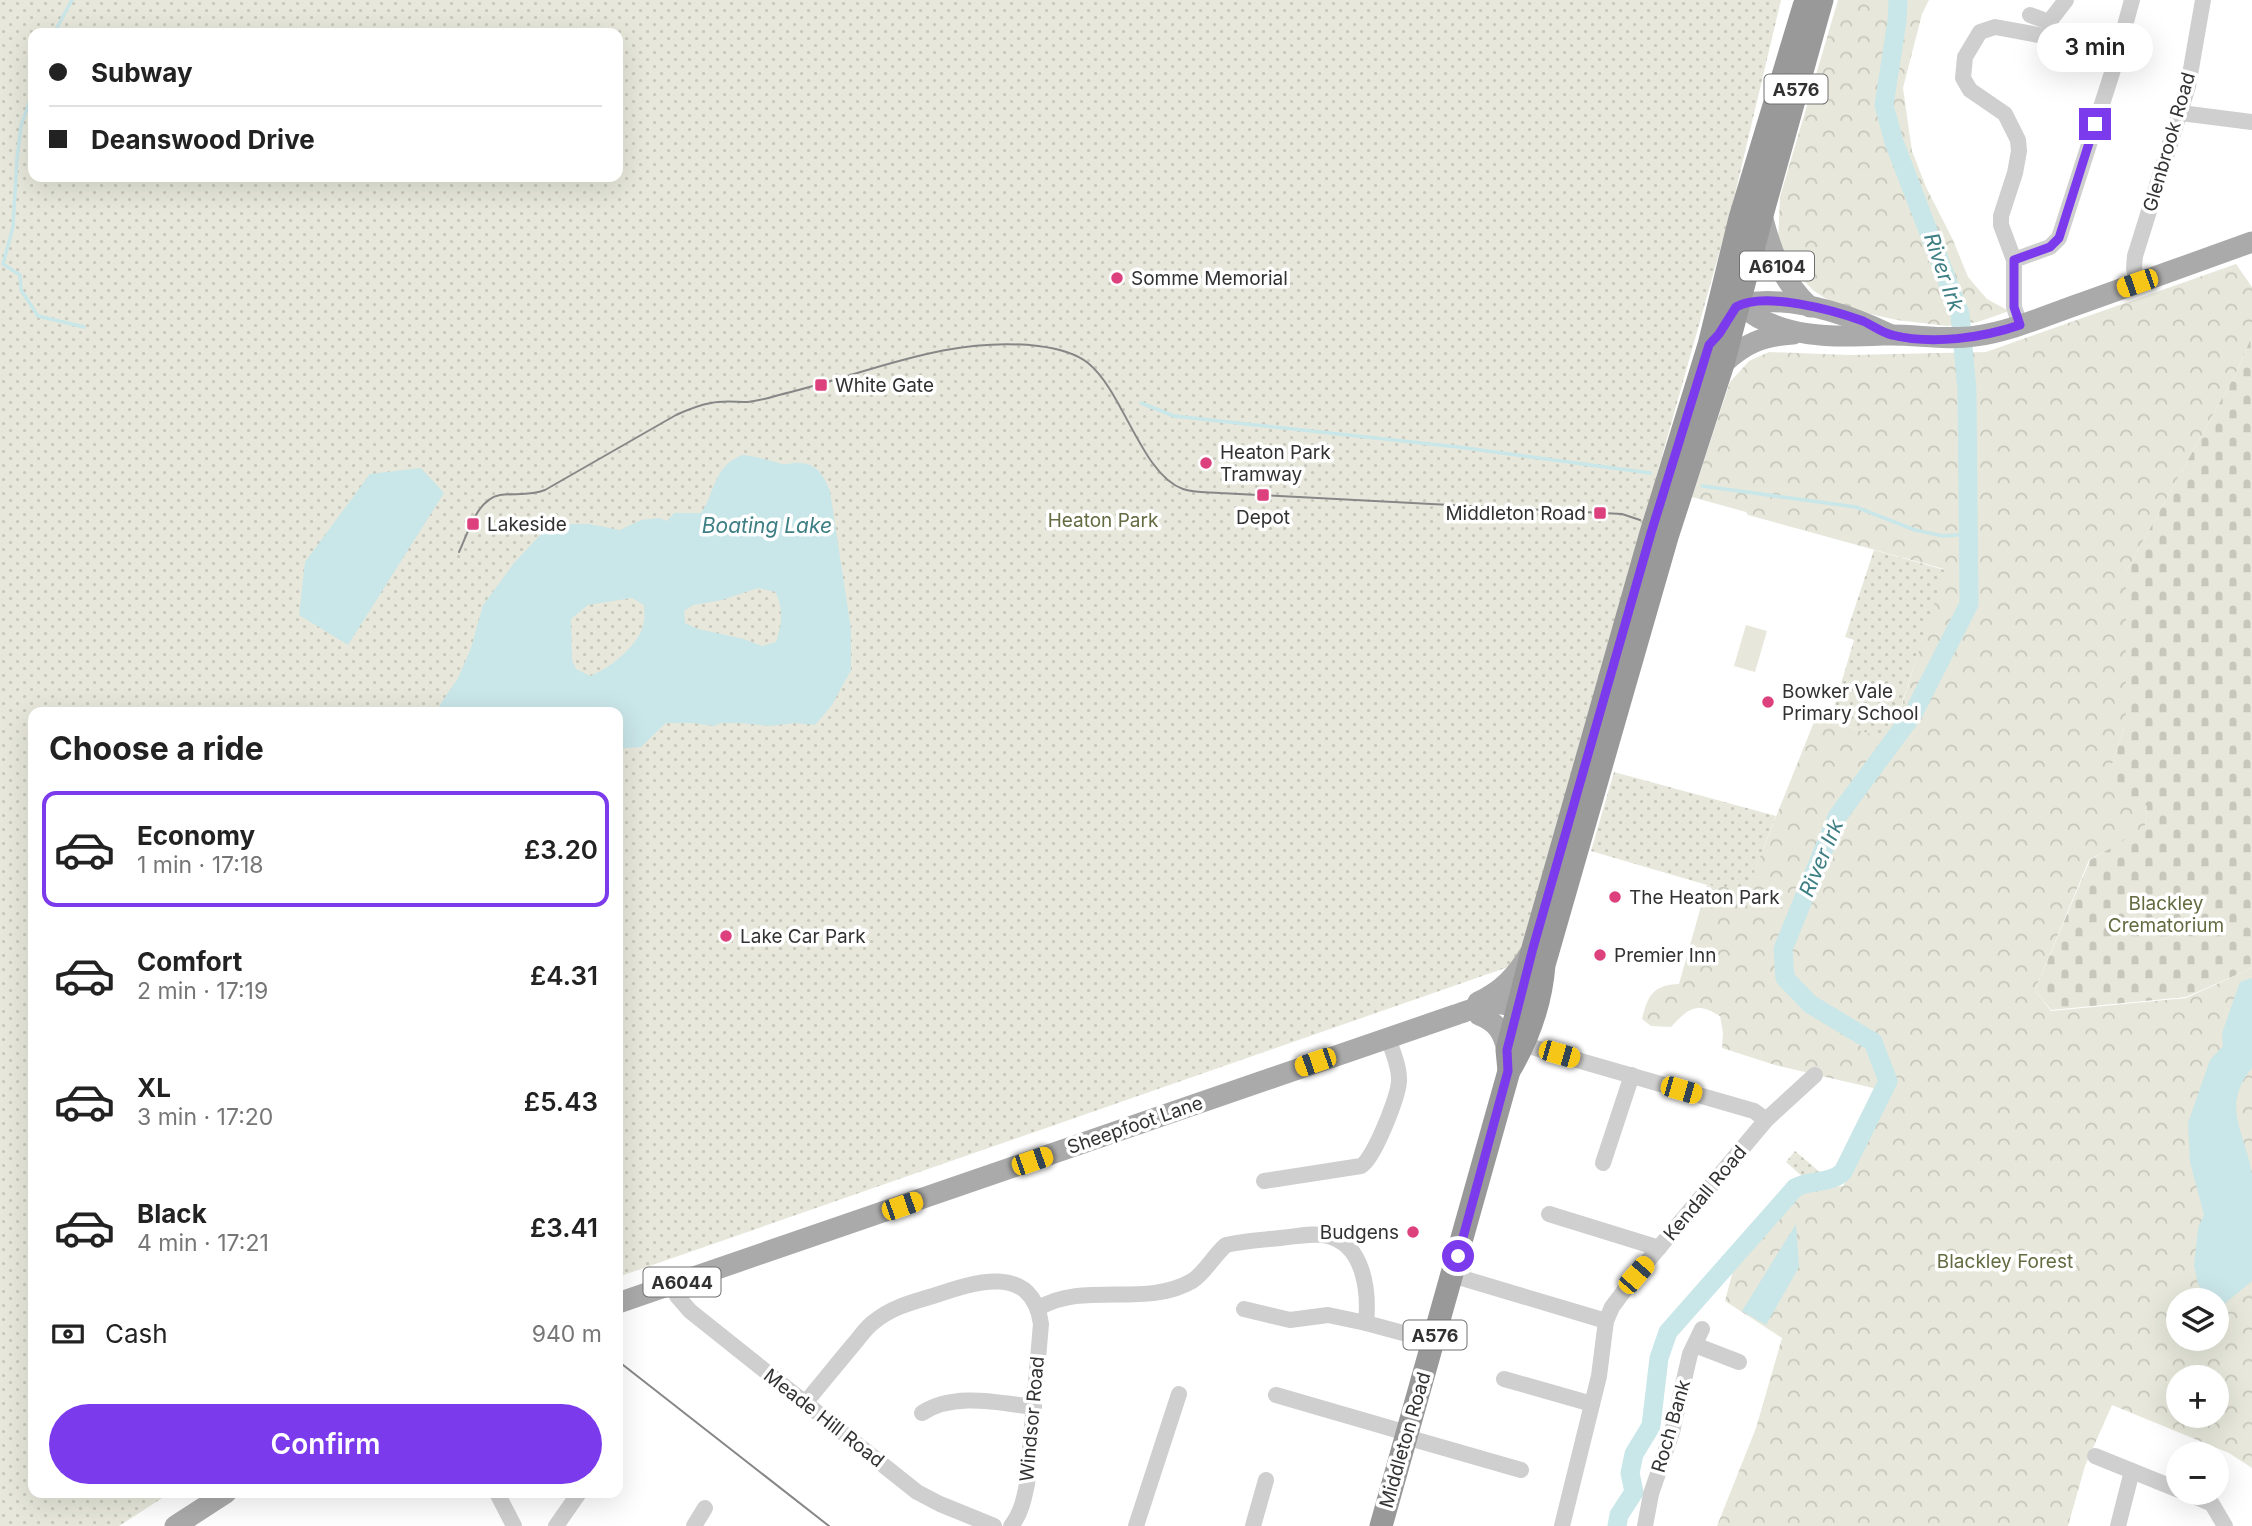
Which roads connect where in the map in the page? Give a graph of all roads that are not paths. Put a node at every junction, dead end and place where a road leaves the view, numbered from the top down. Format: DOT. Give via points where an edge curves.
graph roads {
  1 [pos="1806,0"];
  2 [pos="1822,0"];
  3 [pos="2066,0"];
  4 [pos="2132,0"];
  5 [pos="2203,0"];
  6 [pos="2030,15"];
  7 [pos="2119,50"];
  8 [pos="2181,113"];
  9 [pos="2252,122"];
  10 [pos="1762,215"];
  11 [pos="2252,242"];
  12 [pos="1730,260"];
  13 [pos="2014,260"];
  14 [pos="2137,283"];
  15 [pos="1740,304"];
  16 [pos="1810,307"];
  17 [pos="2020,325"];
  18 [pos="1802,333"];
  19 [pos="1891,335"];
  20 [pos="1709,345"];
  21 [pos="1723,364"];
  22 [pos="1578,849"];
  23 [pos="1557,861"];
  24 [pos="1539,956"];
  25 [pos="1517,1010"];
  26 [pos="1455,1015"];
  27 [pos="1479,1015"];
  28 [pos="1388,1037"];
  29 [pos="1517,1049"];
  30 [pos="1815,1074"];
  31 [pos="1632,1075"];
  32 [pos="1766,1120"];
  33 [pos="1602,1163"];
  34 [pos="1264,1181"];
  35 [pos="1549,1214"];
  36 [pos="1659,1248"];
  37 [pos="1452,1275"];
  38 [pos="673,1285"];
  39 [pos="623,1301"];
  40 [pos="1039,1308"];
  41 [pos="1244,1309"];
  42 [pos="1606,1321"];
  43 [pos="1366,1323"];
  44 [pos="1703,1329"];
  45 [pos="1403,1333"];
  46 [pos="1695,1345"];
  47 [pos="1739,1362"];
  48 [pos="1504,1379"];
  49 [pos="1179,1394"];
  50 [pos="1276,1395"];
  51 [pos="805,1403"];
  52 [pos="1592,1404"];
  53 [pos="1034,1407"];
  54 [pos="922,1413"];
  55 [pos="1407,1435"];
  56 [pos="2095,1456"];
  57 [pos="1521,1470"];
  58 [pos="2132,1471"];
  59 [pos="1266,1480"];
  60 [pos="2166,1485"];
  61 [pos="218,1498"];
  62 [pos="500,1498"];
  63 [pos="576,1498"];
  64 [pos="2213,1505"];
  65 [pos="705,1508"];
  66 [pos="175,1526"];
  67 [pos="514,1526"];
  68 [pos="556,1526"];
  69 [pos="694,1526"];
  70 [pos="995,1526"];
  71 [pos="1011,1526"];
  72 [pos="1136,1526"];
  73 [pos="1253,1526"];
  74 [pos="1381,1526"];
  75 [pos="1562,1526"];
  76 [pos="1645,1526"];
  77 [pos="2118,1526"];
  78 [pos="2225,1526"];
  1 -- 12 [label="highway, Middleton Road / A576"];
  2 -- 10 [label="highway, Middleton Road / A576"];
  3 -- 6 [label="street" via="2049,22"];
  4 -- 7 [label="street"];
  5 -- 8 [label="street, Glenbrook Road"];
  7 -- 13 [label="street" via="2059,238 2050,247"];
  7 -- 13 [label="street" via="1996,27 1984,29 1972,43 1963,69 1966,85 2005,114 2018,140 2001,216"];
  8 -- 9 [label="street"];
  8 -- 14 [label="street, Glenbrook Road" via="2135,256"];
  10 -- 15 [label="highway, Middleton Road / A576"];
  10 -- 16 [label="main road, A6104" via="1779,269"];
  11 -- 14 [label="main road"];
  12 -- 15 [label="main road, A6104"];
  12 -- 20 [label="highway, Middleton Road / A576"];
  13 -- 17 [label="street" via="2014,307"];
  14 -- 17 [label="main road"];
  15 -- 16 [label="main road, A6104" via="1779,302"];
  15 -- 18 [label="main road, A6104" via="1768,323"];
  15 -- 20 [label="main road"];
  15 -- 21 [label="highway, Middleton Road / A576"];
  16 -- 19 [label="main road, A6104"];
  17 -- 19 [label="main road, A6104" via="1952,339"];
  18 -- 19 [label="main road, A6104"];
  18 -- 21 [label="main road, A6104" via="1752,342"];
  20 -- 23 [label="highway, Middleton Road / A576"];
  21 -- 22 [label="highway, Middleton Road / A576" via="1667,537"];
  22 -- 23 [label="highway"];
  22 -- 24 [label="highway, Middleton Road / A576"];
  23 -- 24 [label="highway, Middleton Road / A576"];
  24 -- 25 [label="highway, A576" via="1527,1003"];
  24 -- 26 [label="main road, Sheepfoot Lane / A6044" via="1499,991"];
  24 -- 29 [label="highway, Middleton Road / A576" via="1541,988"];
  25 -- 26 [label="main road, Sheepfoot Lane / A6044" via="1497,1003"];
  25 -- 27 [label="main road, Sheepfoot Lane / A6044"];
  25 -- 29 [label="highway"];
  26 -- 27 [label="main road, Sheepfoot Lane / A6044"];
  26 -- 28 [label="main road, Sheepfoot Lane / A6044"];
  27 -- 29 [label="main road" via="1493,1021"];
  28 -- 34 [label="street" via="1399,1079 1367,1163"];
  28 -- 38 [label="main road, Sheepfoot Lane / A6044"];
  29 -- 31 [label="street"];
  29 -- 37 [label="highway, Middleton Road / A576"];
  30 -- 32 [label="street, Kendall Road"];
  31 -- 32 [label="street" via="1754,1111"];
  31 -- 33 [label="street"];
  32 -- 36 [label="street, Kendall Road"];
  35 -- 36 [label="street"];
  36 -- 42 [label="street, Kendall Road" via="1620,1295"];
  37 -- 42 [label="street"];
  37 -- 55 [label="highway, Middleton Road / A576"];
  38 -- 39 [label="main road, Sheepfoot Lane / A6044"];
  38 -- 51 [label="street, Meade Hill Road" via="690,1311"];
  40 -- 43 [label="street" via="1063,1297 1160,1292 1194,1280 1226,1245 1315,1235 1330,1236 1358,1262 1367,1293"];
  40 -- 51 [label="street" via="1016,1285 994,1279 892,1309 873,1322"];
  40 -- 53 [label="street, Windsor Road"];
  41 -- 43 [label="street" via="1290,1320 1328,1315"];
  42 -- 52 [label="street, Kendall Road"];
  43 -- 45 [label="street"];
  44 -- 46 [label="street, Roch Bank"];
  46 -- 47 [label="street"];
  46 -- 76 [label="street, Roch Bank"];
  48 -- 52 [label="street"];
  49 -- 72 [label="street"];
  50 -- 55 [label="street"];
  51 -- 70 [label="street, Meade Hill Road" via="917,1492"];
  52 -- 75 [label="street, Kendall Road"];
  53 -- 54 [label="street" via="958,1401"];
  53 -- 71 [label="street, Windsor Road" via="1027,1484"];
  55 -- 57 [label="street"];
  55 -- 74 [label="highway, Middleton Road / A576"];
  56 -- 58 [label="street"];
  58 -- 60 [label="street"];
  58 -- 77 [label="street"];
  59 -- 73 [label="street"];
  61 -- 66 [label="main road"];
  62 -- 67 [label="street"];
  63 -- 68 [label="street"];
  64 -- 78 [label="street"];
  65 -- 69 [label="street"];
}
